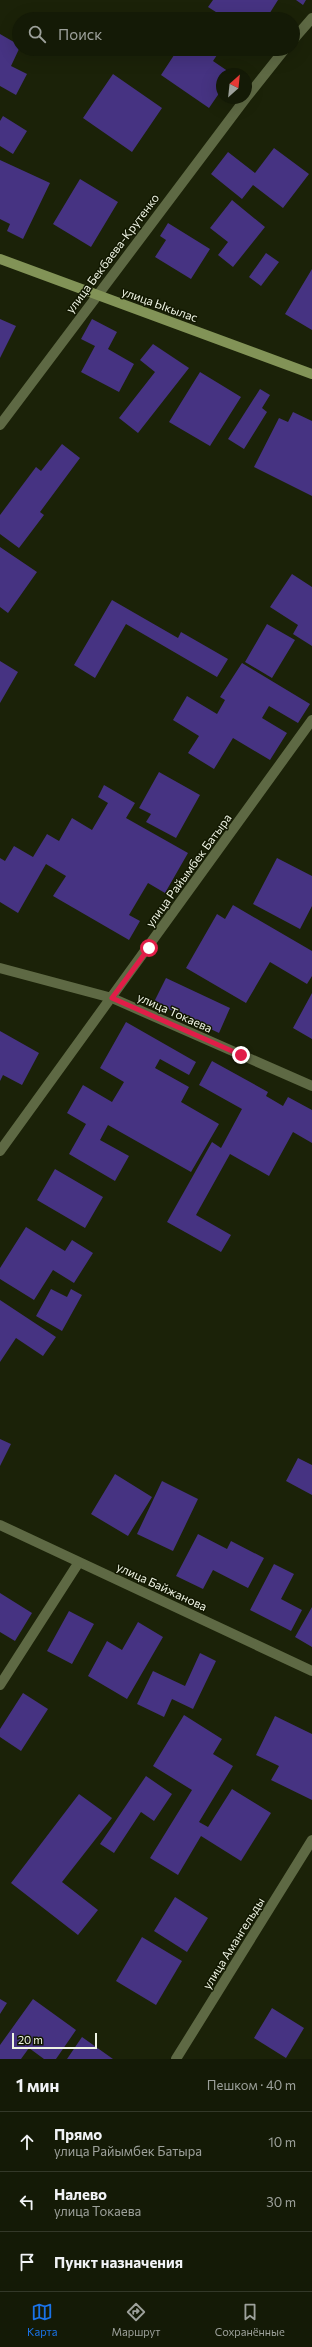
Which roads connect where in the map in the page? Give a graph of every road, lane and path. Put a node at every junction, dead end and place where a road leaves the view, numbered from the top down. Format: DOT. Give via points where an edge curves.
graph roads {
  1 [pos="312,18"];
  2 [pos="300,32"];
  3 [pos="279,56"];
  4 [pos="252,90"];
  5 [pos="241,104"];
  6 [pos="0,259"];
  7 [pos="96,294"];
  8 [pos="312,374"];
  9 [pos="0,425"];
  10 [pos="312,720"];
  11 [pos="0,968"];
  12 [pos="112,998"];
  13 [pos="312,1086"];
  14 [pos="0,1151"];
  15 [pos="0,1525"];
  16 [pos="79,1562"];
  17 [pos="312,1671"];
  18 [pos="0,1685"];
  19 [pos="312,1840"];
  20 [pos="176,2059"];
  1 -- 2 [label="street"];
  3 -- 4 [label="street, улица Бекбаева-Крутенко"];
  5 -- 7 [label="street, улица Бекбаева-Крутенко"];
  6 -- 7 [label="street, улица Ыкылас"];
  7 -- 8 [label="street, улица Ыкылас"];
  7 -- 9 [label="street, улица Бекбаева-Крутенко"];
  10 -- 12 [label="street, улица Райымбек Батыра"];
  11 -- 12 [label="street, улица Токаева"];
  12 -- 13 [label="street, улица Токаева"];
  12 -- 14 [label="street, улица Райымбек Батыра"];
  15 -- 16 [label="street, улица Байжанова"];
  16 -- 17 [label="street, улица Байжанова"];
  16 -- 18 [label="street"];
  19 -- 20 [label="street, улица Амангельды"];
}
